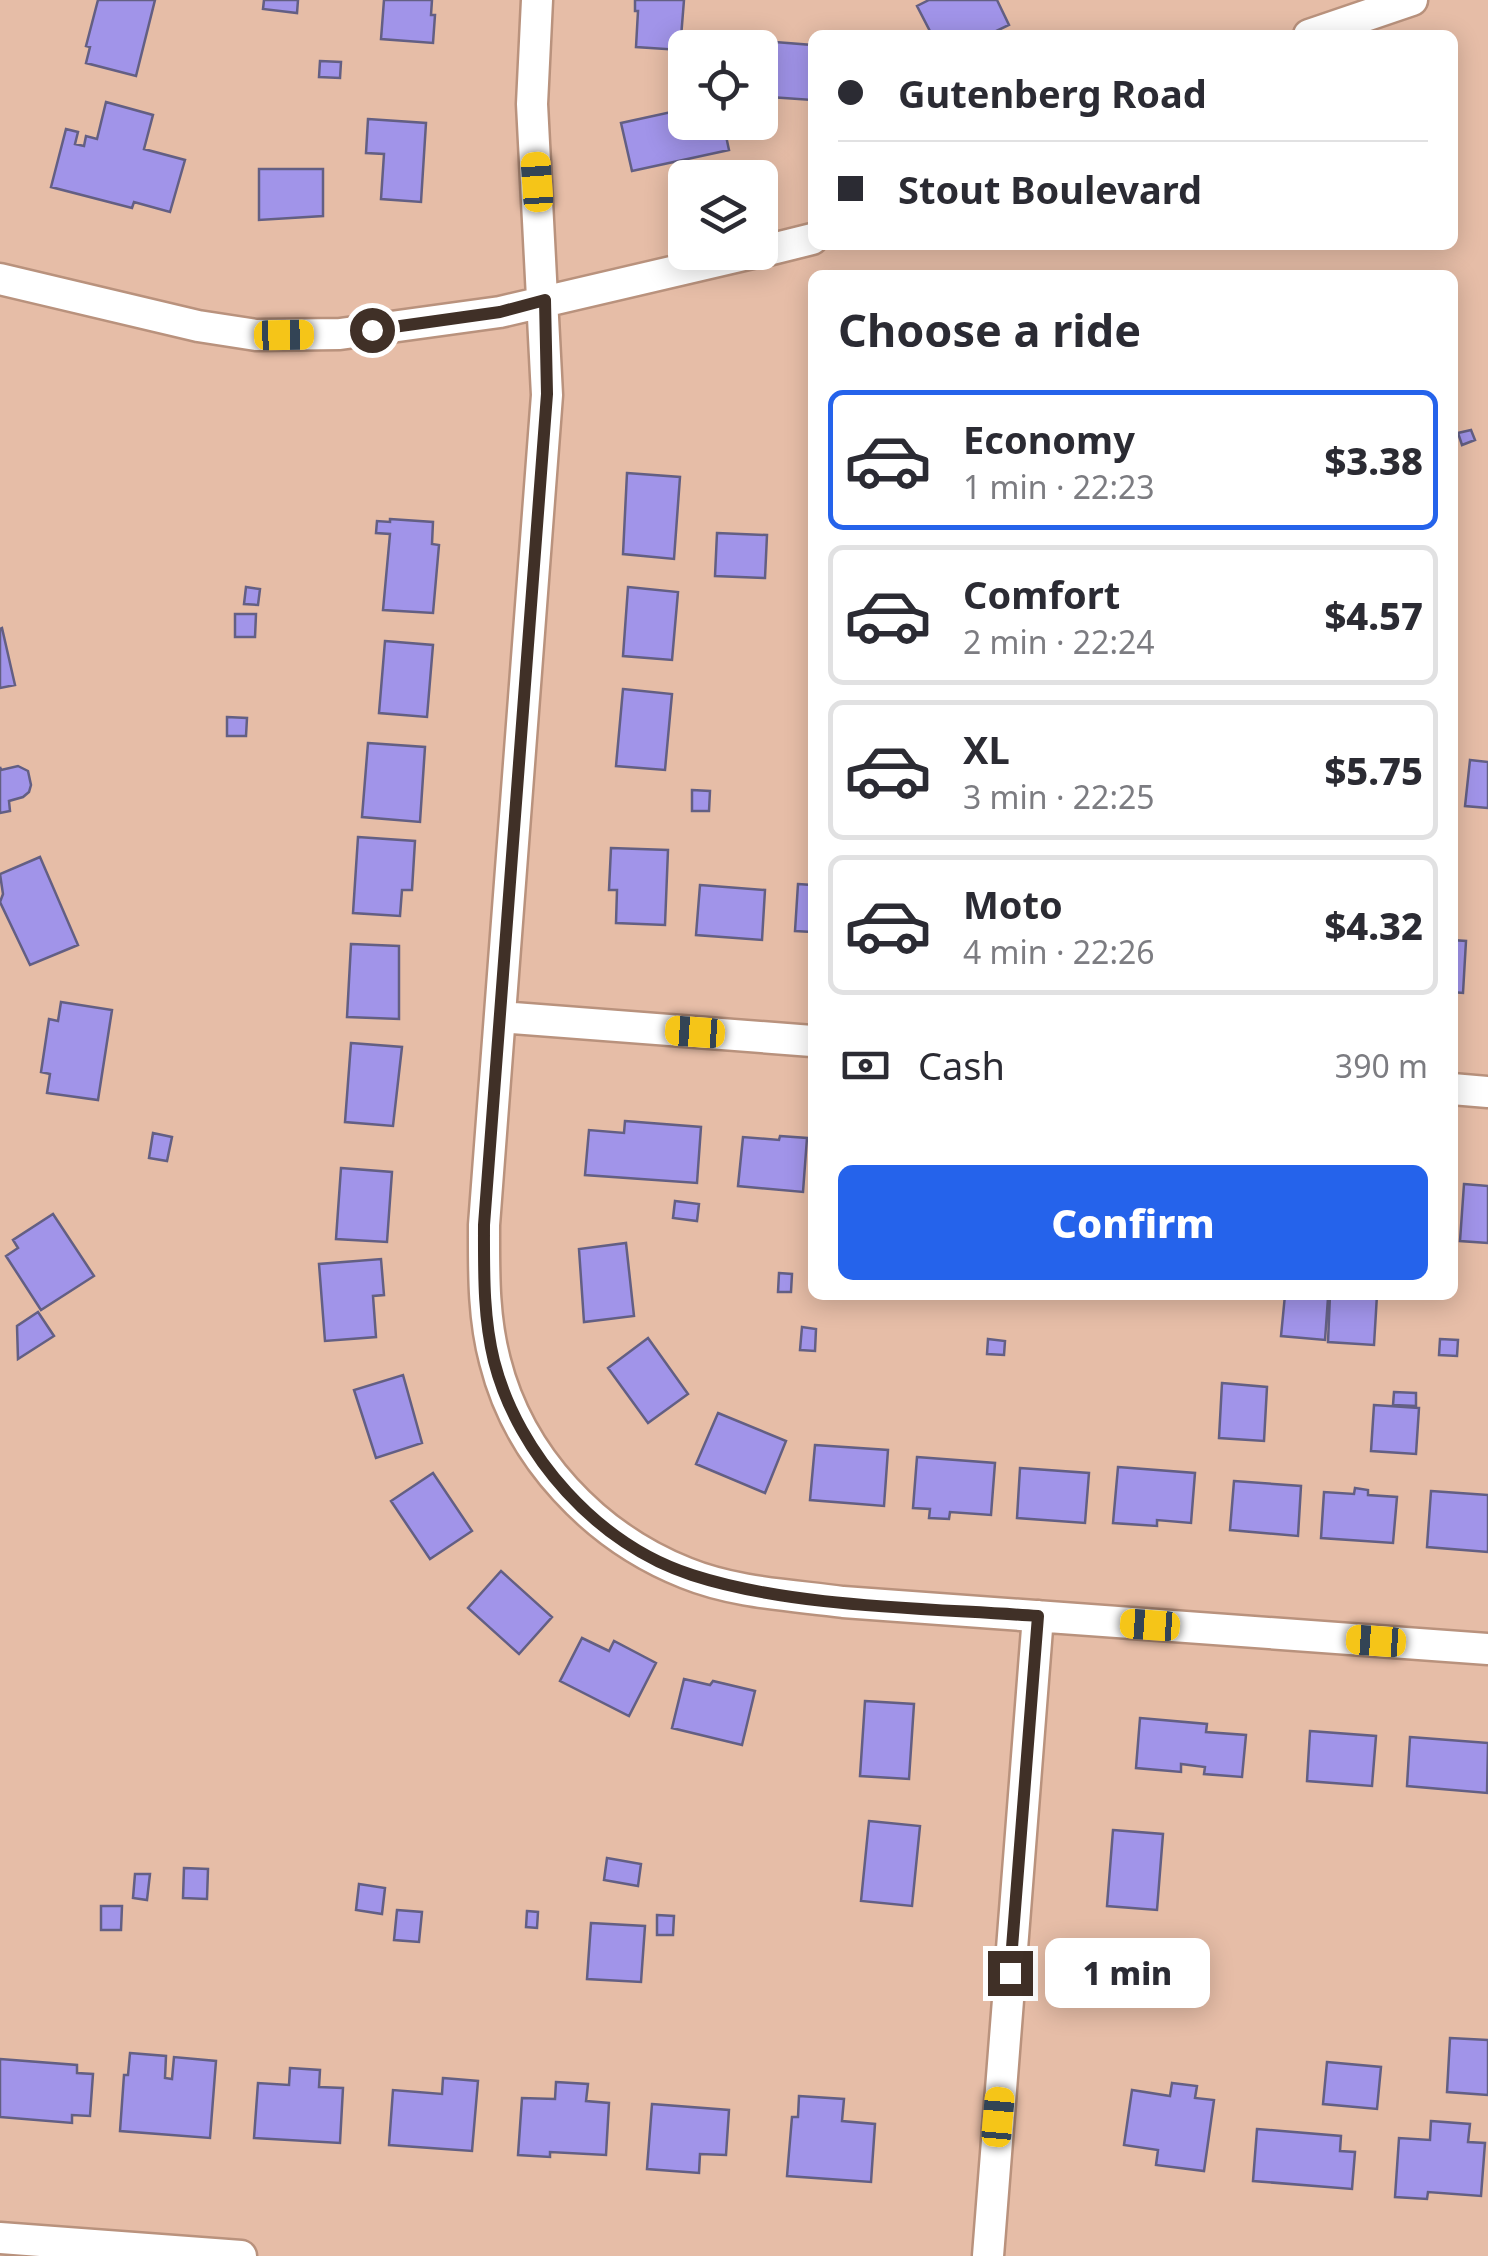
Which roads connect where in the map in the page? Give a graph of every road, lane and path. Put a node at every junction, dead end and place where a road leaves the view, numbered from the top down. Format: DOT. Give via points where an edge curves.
graph roads {
  1 [pos="537,0"];
  2 [pos="1412,0"];
  3 [pos="1324,30"];
  4 [pos="808,240"];
  5 [pos="778,247"];
  6 [pos="679,270"];
  7 [pos="0,279"];
  8 [pos="545,300"];
  9 [pos="500,1017"];
  10 [pos="808,1041"];
  11 [pos="1458,1090"];
  12 [pos="1488,1092"];
  13 [pos="1038,1616"];
  14 [pos="1488,1650"];
  15 [pos="0,2238"];
  16 [pos="241,2256"];
  17 [pos="988,2256"];
  1 -- 8 [label="street" via="532,104"];
  2 -- 3 [label="street"];
  4 -- 5 [label="street"];
  6 -- 8 [label="street"];
  7 -- 8 [label="street" via="256,335 340,334"];
  8 -- 9 [label="street" via="547,394"];
  9 -- 10 [label="street"];
  9 -- 13 [label="street" via="484,1225 486,1319 518,1421 562,1485 646,1555 738,1588"];
  11 -- 12 [label="street"];
  13 -- 14 [label="street"];
  13 -- 17 [label="street"];
  15 -- 16 [label="street"];
}
